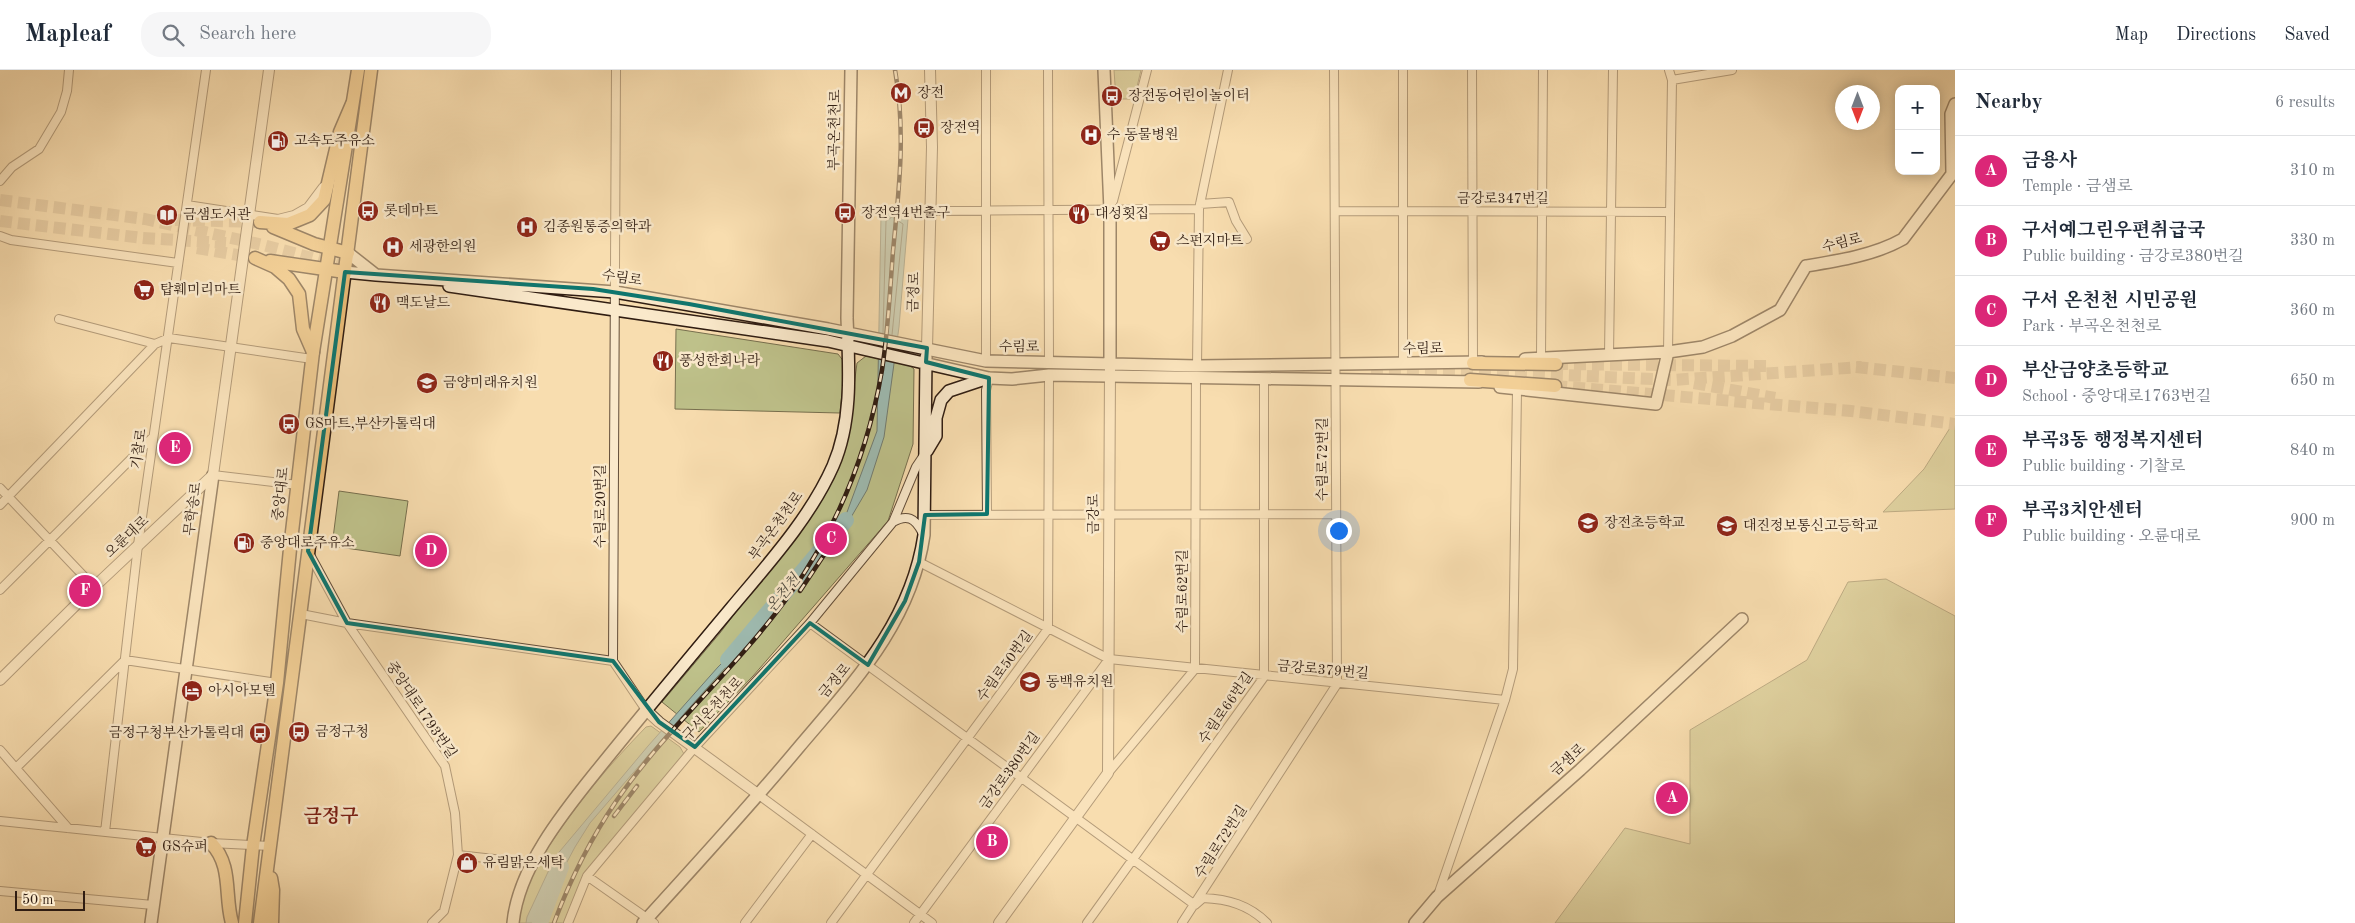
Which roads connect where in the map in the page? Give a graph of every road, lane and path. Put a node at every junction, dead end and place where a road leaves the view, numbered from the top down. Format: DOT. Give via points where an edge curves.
graph roads {
  1 [pos="68,70"];
  2 [pos="206,70"];
  3 [pos="269,70"];
  4 [pos="358,70"];
  5 [pos="371,70"];
  6 [pos="616,70"];
  7 [pos="851,70"];
  8 [pos="930,70"];
  9 [pos="986,70"];
  10 [pos="1048,70"];
  11 [pos="1104,70"];
  12 [pos="1147,70"];
  13 [pos="1228,70"];
  14 [pos="1334,70"];
  15 [pos="1403,70"];
  16 [pos="1472,70"];
  17 [pos="1543,70"];
  18 [pos="1613,70"];
  19 [pos="1670,70"];
  20 [pos="1732,70"];
  21 [pos="1672,80"];
  22 [pos="352,104"];
  23 [pos="1955,104"];
  24 [pos="0,181"];
  25 [pos="186,205"];
  26 [pos="1199,207"];
  27 [pos="1048,210"];
  28 [pos="1110,210"];
  29 [pos="931,211"];
  30 [pos="986,211"];
  31 [pos="1335,211"];
  32 [pos="1404,212"];
  33 [pos="1472,212"];
  34 [pos="1543,212"];
  35 [pos="1612,212"];
  36 [pos="1670,212"];
  37 [pos="255,218"];
  38 [pos="0,236"];
  39 [pos="1247,239"];
  40 [pos="330,248"];
  41 [pos="348,253"];
  42 [pos="178,263"];
  43 [pos="326,269"];
  44 [pos="345,272"];
  45 [pos="376,275"];
  46 [pos="615,292"];
  47 [pos="614,311"];
  48 [pos="59,319"];
  49 [pos="852,334"];
  50 [pos="168,338"];
  51 [pos="155,344"];
  52 [pos="852,346"];
  53 [pos="231,347"];
  54 [pos="927,348"];
  55 [pos="1668,352"];
  56 [pos="313,355"];
  57 [pos="1609,355"];
  58 [pos="1541,358"];
  59 [pos="986,361"];
  60 [pos="926,362"];
  61 [pos="1049,362"];
  62 [pos="1473,363"];
  63 [pos="1336,364"];
  64 [pos="1403,364"];
  65 [pos="1556,364"];
  66 [pos="1110,365"];
  67 [pos="1197,366"];
  68 [pos="1049,375"];
  69 [pos="989,378"];
  70 [pos="1110,378"];
  71 [pos="1196,378"];
  72 [pos="1336,378"];
  73 [pos="1264,379"];
  74 [pos="1470,380"];
  75 [pos="1554,386"];
  76 [pos="1520,387"];
  77 [pos="153,437"];
  78 [pos="926,452"];
  79 [pos="213,475"];
  80 [pos="298,485"];
  81 [pos="0,488"];
  82 [pos="8,497"];
  83 [pos="0,505"];
  84 [pos="987,514"];
  85 [pos="1048,514"];
  86 [pos="1109,514"];
  87 [pos="1196,514"];
  88 [pos="1265,514"];
  89 [pos="1336,514"];
  90 [pos="925,515"];
  91 [pos="893,522"];
  92 [pos="924,535"];
  93 [pos="50,542"];
  94 [pos="138,545"];
  95 [pos="308,551"];
  96 [pos="919,562"];
  97 [pos="94,587"];
  98 [pos="0,590"];
  99 [pos="301,614"];
  100 [pos="1742,620"];
  101 [pos="347,623"];
  102 [pos="810,623"];
  103 [pos="1048,629"];
  104 [pos="126,660"];
  105 [pos="1108,660"];
  106 [pos="613,662"];
  107 [pos="868,665"];
  108 [pos="1195,669"];
  109 [pos="186,670"];
  110 [pos="1264,677"];
  111 [pos="0,680"];
  112 [pos="277,683"];
  113 [pos="1337,684"];
  114 [pos="1505,700"];
  115 [pos="646,710"];
  116 [pos="967,739"];
  117 [pos="693,746"];
  118 [pos="0,750"];
  119 [pos="17,767"];
  120 [pos="1108,773"];
  121 [pos="1020,778"];
  122 [pos="759,795"];
  123 [pos="1075,819"];
  124 [pos="0,821"];
  125 [pos="68,828"];
  126 [pos="105,832"];
  127 [pos="812,834"];
  128 [pos="162,838"];
  129 [pos="211,843"];
  130 [pos="253,846"];
  131 [pos="271,846"];
  132 [pos="458,855"];
  133 [pos="1133,860"];
  134 [pos="531,863"];
  135 [pos="268,868"];
  136 [pos="867,874"];
  137 [pos="587,876"];
  138 [pos="249,877"];
  139 [pos="0,891"];
  140 [pos="1437,897"];
  141 [pos="153,905"];
  142 [pos="1195,905"];
  143 [pos="920,914"];
  144 [pos="648,921"];
  145 [pos="150,923"];
  146 [pos="233,923"];
  147 [pos="245,923"];
  148 [pos="260,923"];
  149 [pos="272,923"];
  150 [pos="432,923"];
  151 [pos="513,923"];
  152 [pos="568,923"];
  153 [pos="746,923"];
  154 [pos="831,923"];
  155 [pos="914,923"];
  156 [pos="932,923"];
  157 [pos="999,923"];
  158 [pos="1087,923"];
  159 [pos="1182,923"];
  160 [pos="1267,923"];
  161 [pos="1415,923"];
  1 -- 24 [label="street" via="61,112 39,150 12,167"];
  2 -- 25 [label="street, 기찰로"];
  3 -- 37 [label="street, 무학송로"];
  4 -- 22 [label="main road, 중앙대로"];
  5 -- 41 [label="main road"];
  6 -- 46 [label="street, 수림로20번길"];
  7 -- 49 [label="main road, 부곡온천천로"];
  8 -- 29 [label="street, 금정로"];
  9 -- 30 [label="street"];
  10 -- 27 [label="street"];
  11 -- 28 [label="main road, 금강로"];
  12 -- 28 [label="street"];
  13 -- 26 [label="street"];
  14 -- 31 [label="street, 수림로72번길"];
  15 -- 32 [label="street"];
  16 -- 33 [label="street"];
  17 -- 34 [label="street"];
  18 -- 35 [label="street"];
  19 -- 21 [label="street"];
  20 -- 21 [label="street"];
  21 -- 36 [label="street"];
  22 -- 37 [label="main road" via="340,132 324,200 310,215 288,224"];
  22 -- 40 [label="main road, 중앙대로"];
  23 -- 55 [label="main road, 수림로" via="1951,114 1952,174 1903,239 1882,248 1806,266 1780,310 1732,336 1703,346"];
  25 -- 37 [label="street"];
  25 -- 42 [label="street, 기찰로"];
  26 -- 28 [label="street"];
  26 -- 39 [label="street" via="1229,202"];
  26 -- 67 [label="street"];
  27 -- 28 [label="street"];
  27 -- 30 [label="street"];
  27 -- 61 [label="street"];
  28 -- 66 [label="main road, 금강로"];
  29 -- 30 [label="street"];
  29 -- 54 [label="street, 금정로"];
  30 -- 59 [label="street"];
  31 -- 32 [label="street, 금강로347번길"];
  31 -- 63 [label="street, 수림로72번길"];
  32 -- 33 [label="street, 금강로347번길"];
  32 -- 64 [label="street"];
  33 -- 34 [label="street, 금강로347번길"];
  33 -- 62 [label="street"];
  34 -- 35 [label="street, 금강로347번길"];
  34 -- 58 [label="street"];
  35 -- 36 [label="street, 금강로347번길"];
  35 -- 57 [label="street"];
  36 -- 55 [label="street"];
  37 -- 40 [label="main road"];
  37 -- 53 [label="street, 무학송로"];
  38 -- 42 [label="street"];
  40 -- 41 [label="main road"];
  40 -- 43 [label="main road, 중앙대로"];
  41 -- 44 [label="main road"];
  41 -- 45 [label="main road, 수림로"];
  42 -- 50 [label="street, 기찰로"];
  43 -- 44 [label="main road"];
  43 -- 56 [label="main road, 중앙대로"];
  43 -- 56 [label="main road" via="255,258 275,266 299,294 303,329"];
  44 -- 45 [label="main road, 수림로"];
  44 -- 95 [label="main road"];
  45 -- 46 [label="main road, 수림로"];
  45 -- 47 [label="main road, 수림로"];
  46 -- 47 [label="street, 수림로20번길"];
  46 -- 49 [label="main road, 수림로"];
  47 -- 52 [label="main road, 수림로"];
  47 -- 106 [label="street, 수림로20번길"];
  48 -- 51 [label="street"];
  49 -- 52 [label="main road, 부곡온천천로"];
  49 -- 54 [label="main road, 수림로"];
  50 -- 51 [label="street"];
  50 -- 53 [label="street"];
  50 -- 77 [label="street, 기찰로"];
  51 -- 82 [label="street"];
  52 -- 60 [label="main road, 수림로"];
  52 -- 115 [label="main road, 부곡온천천로" via="846,416 833,466 815,498 758,576"];
  53 -- 56 [label="street"];
  53 -- 79 [label="street, 무학송로"];
  54 -- 59 [label="main road, 수림로"];
  54 -- 60 [label="main road, 금정로"];
  55 -- 57 [label="main road, 수림로"];
  55 -- 76 [label="main road" via="1656,404"];
  56 -- 80 [label="main road, 중앙대로"];
  57 -- 58 [label="main road, 수림로"];
  58 -- 62 [label="main road, 수림로"];
  59 -- 61 [label="main road, 수림로"];
  60 -- 69 [label="main road, 수림로"];
  60 -- 78 [label="main road, 금정로"];
  61 -- 66 [label="main road, 수림로"];
  62 -- 64 [label="main road, 수림로"];
  62 -- 65 [label="main road"];
  63 -- 64 [label="main road, 수림로"];
  63 -- 67 [label="main road, 수림로"];
  63 -- 72 [label="street, 수림로72번길"];
  66 -- 67 [label="main road, 수림로"];
  66 -- 70 [label="street, 금강로"];
  68 -- 69 [label="main road, 수림로"];
  68 -- 70 [label="main road, 수림로"];
  68 -- 85 [label="street, 수림로50번길"];
  69 -- 78 [label="main road" via="949,391 941,400 936,436"];
  69 -- 84 [label="street" via="986,390"];
  70 -- 71 [label="main road, 수림로"];
  70 -- 86 [label="street, 금강로"];
  71 -- 73 [label="main road, 수림로"];
  71 -- 87 [label="street, 수림로62번길"];
  72 -- 73 [label="main road, 수림로"];
  72 -- 74 [label="main road, 수림로"];
  72 -- 89 [label="street, 수림로72번길"];
  73 -- 88 [label="street, 수림로66번길"];
  74 -- 76 [label="main road"];
  75 -- 76 [label="main road"];
  76 -- 114 [label="street" via="1513,669"];
  77 -- 93 [label="street"];
  77 -- 94 [label="street, 기찰로"];
  78 -- 90 [label="main road, 금정로"];
  78 -- 91 [label="street, 구서온천천로" via="916,467"];
  79 -- 80 [label="street"];
  79 -- 94 [label="street, 오륜대로"];
  79 -- 109 [label="main road, 무학송로"];
  80 -- 112 [label="main road, 중앙대로"];
  81 -- 82 [label="street"];
  82 -- 83 [label="street"];
  82 -- 93 [label="street"];
  84 -- 85 [label="street"];
  84 -- 90 [label="street"];
  85 -- 86 [label="street"];
  85 -- 103 [label="street, 수림로50번길"];
  86 -- 87 [label="street"];
  86 -- 105 [label="street, 금강로"];
  87 -- 88 [label="street"];
  87 -- 108 [label="street, 수림로62번길"];
  88 -- 89 [label="street"];
  88 -- 110 [label="street, 수림로66번길"];
  89 -- 113 [label="street, 수림로72번길"];
  90 -- 92 [label="main road, 금정로"];
  91 -- 92 [label="street" via="911,517"];
  91 -- 102 [label="street, 구서온천천로"];
  92 -- 96 [label="main road, 금정로"];
  93 -- 97 [label="street"];
  93 -- 98 [label="street"];
  94 -- 97 [label="street, 오륜대로"];
  94 -- 104 [label="street, 기찰로"];
  95 -- 99 [label="main road"];
  95 -- 101 [label="street, 중앙대로1793번길"];
  96 -- 103 [label="street"];
  96 -- 107 [label="main road, 금정로" via="889,634"];
  97 -- 111 [label="street, 오륜대로"];
  99 -- 101 [label="street"];
  99 -- 131 [label="main road"];
  100 -- 140 [label="main road, 금샘로"];
  101 -- 106 [label="street"];
  101 -- 132 [label="street, 중앙대로1793번길" via="445,766 456,813"];
  102 -- 107 [label="street"];
  102 -- 117 [label="street, 구서온천천로"];
  103 -- 105 [label="street"];
  103 -- 116 [label="street, 수림로50번길"];
  104 -- 109 [label="street"];
  104 -- 119 [label="street"];
  104 -- 126 [label="street, 기찰로"];
  105 -- 108 [label="street, 금강로379번길"];
  105 -- 120 [label="street, 금강로"];
  105 -- 121 [label="street, 금강로380번길"];
  106 -- 115 [label="street"];
  107 -- 116 [label="street"];
  107 -- 122 [label="main road, 금정로"];
  108 -- 110 [label="street, 금강로379번길"];
  108 -- 120 [label="street"];
  109 -- 112 [label="street"];
  109 -- 128 [label="main road, 무학송로"];
  110 -- 113 [label="street, 금강로379번길"];
  110 -- 133 [label="street, 수림로66번길"];
  112 -- 130 [label="main road, 중앙대로"];
  113 -- 114 [label="street, 금강로379번길"];
  113 -- 142 [label="street, 수림로72번길"];
  114 -- 140 [label="street"];
  115 -- 117 [label="street"];
  115 -- 134 [label="main road, 부곡온천천로" via="579,792"];
  116 -- 121 [label="street"];
  116 -- 136 [label="street, 수림로50번길"];
  117 -- 122 [label="street"];
  117 -- 137 [label="street, 구서온천천로"];
  118 -- 119 [label="street"];
  119 -- 125 [label="street"];
  120 -- 123 [label="street"];
  121 -- 123 [label="street"];
  121 -- 143 [label="street, 금강로380번길"];
  122 -- 127 [label="street"];
  122 -- 144 [label="main road, 금정로"];
  123 -- 133 [label="street"];
  123 -- 157 [label="street"];
  124 -- 125 [label="street"];
  125 -- 126 [label="street"];
  126 -- 128 [label="street"];
  127 -- 136 [label="street"];
  127 -- 153 [label="street"];
  128 -- 129 [label="street"];
  128 -- 141 [label="main road, 무학송로"];
  129 -- 130 [label="street"];
  129 -- 146 [label="main road" via="225,865 228,908"];
  130 -- 131 [label="street"];
  130 -- 138 [label="main road, 중앙대로"];
  131 -- 135 [label="main road"];
  132 -- 134 [label="street"];
  132 -- 150 [label="street, 중앙대로1793번길" via="444,911"];
  133 -- 142 [label="street"];
  133 -- 158 [label="street, 수림로66번길"];
  134 -- 151 [label="main road, 부곡온천천로"];
  135 -- 148 [label="main road"];
  135 -- 149 [label="main road" via="273,890"];
  136 -- 143 [label="street"];
  136 -- 154 [label="street, 수림로50번길"];
  137 -- 144 [label="street"];
  137 -- 152 [label="street, 구서온천천로"];
  138 -- 146 [label="main road"];
  138 -- 147 [label="main road, 중앙대로"];
  139 -- 141 [label="street"];
  140 -- 161 [label="main road, 금샘로"];
  141 -- 145 [label="main road, 무학송로"];
  142 -- 159 [label="street, 수림로72번길"];
  142 -- 160 [label="street" via="1203,898 1217,899 1255,910"];
  143 -- 155 [label="street, 금강로380번길"];
  143 -- 156 [label="street"];
}
